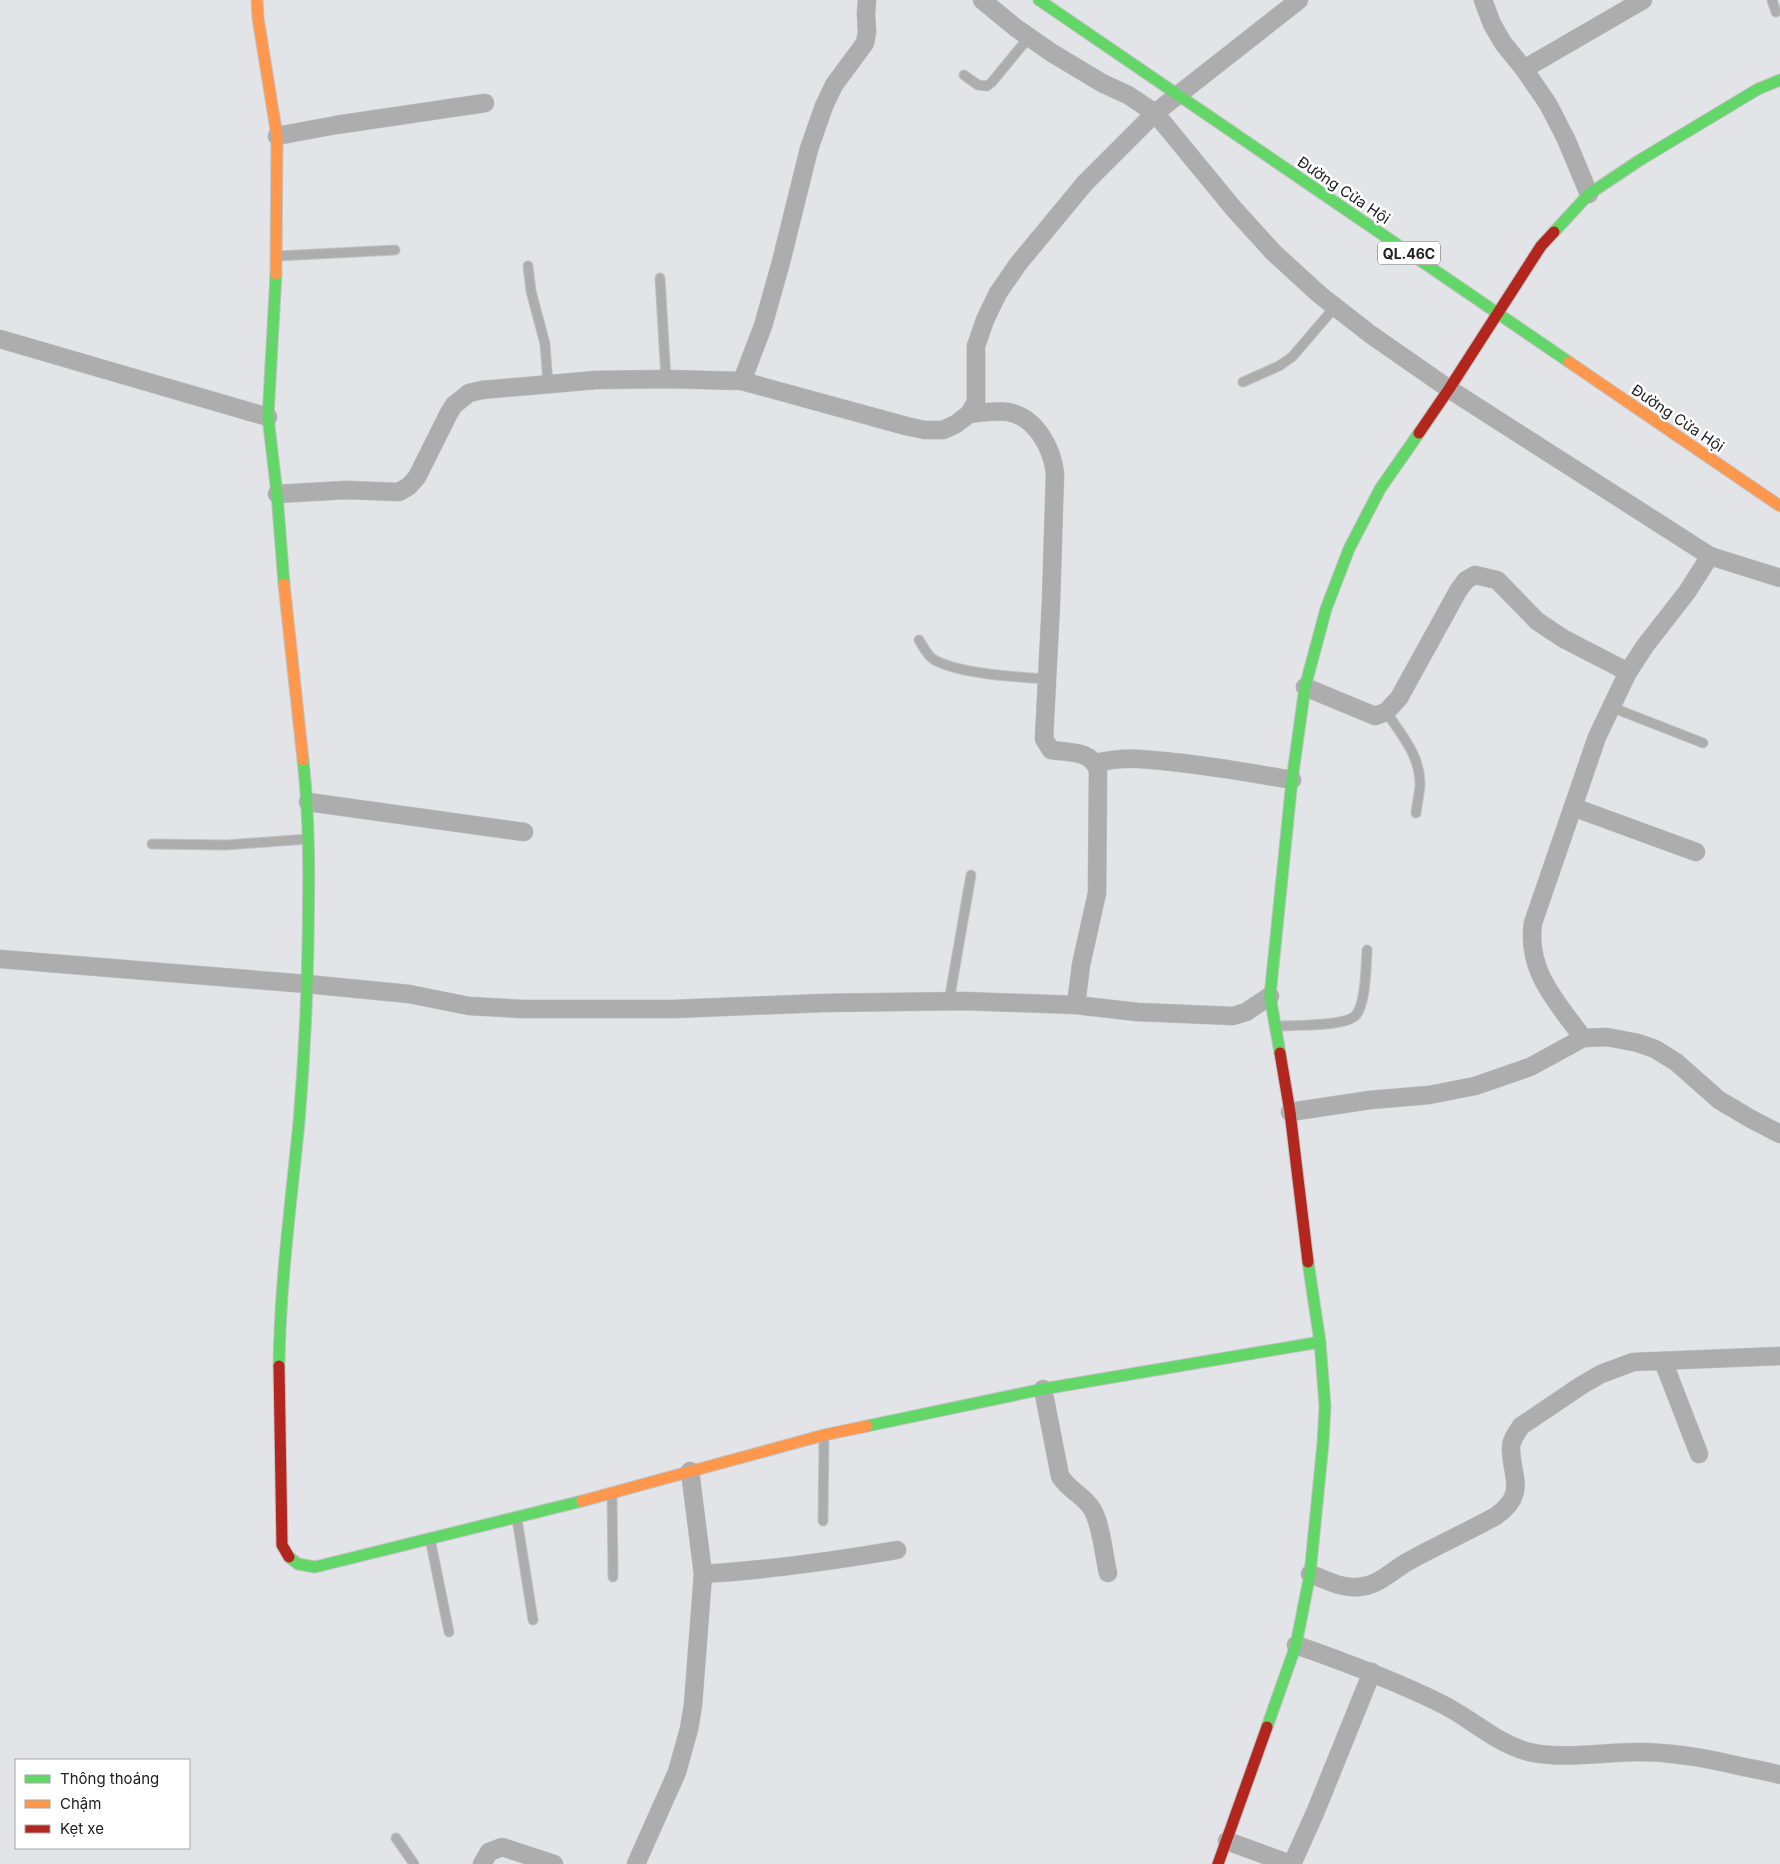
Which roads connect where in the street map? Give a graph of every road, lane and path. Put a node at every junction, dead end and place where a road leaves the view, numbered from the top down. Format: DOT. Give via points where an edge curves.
graph roads {
  1 [pos="257,0"];
  2 [pos="867,0"];
  3 [pos="982,0"];
  4 [pos="1039,0"];
  5 [pos="1299,0"];
  6 [pos="1483,0"];
  7 [pos="1643,0"];
  8 [pos="1772,0"];
  9 [pos="1776,12"];
  10 [pos="1029,37"];
  11 [pos="1524,69"];
  12 [pos="964,75"];
  13 [pos="1780,80"];
  14 [pos="1177,94"];
  15 [pos="485,103"];
  16 [pos="1154,113"];
  17 [pos="277,136"];
  18 [pos="1589,194"];
  19 [pos="395,250"];
  20 [pos="277,256"];
  21 [pos="528,266"];
  22 [pos="660,278"];
  23 [pos="1335,307"];
  24 [pos="1497,312"];
  25 [pos="0,339"];
  26 [pos="666,379"];
  27 [pos="742,381"];
  28 [pos="1243,382"];
  29 [pos="548,383"];
  30 [pos="1449,389"];
  31 [pos="969,414"];
  32 [pos="268,417"];
  33 [pos="277,494"];
  34 [pos="1780,506"];
  35 [pos="1710,556"];
  36 [pos="1780,578"];
  37 [pos="919,640"];
  38 [pos="1628,672"];
  39 [pos="1047,679"];
  40 [pos="1305,687"];
  41 [pos="1611,706"];
  42 [pos="1386,712"];
  43 [pos="1703,743"];
  44 [pos="1096,763"];
  45 [pos="1292,780"];
  46 [pos="308,802"];
  47 [pos="1573,807"];
  48 [pos="1416,813"];
  49 [pos="524,832"];
  50 [pos="308,840"];
  51 [pos="152,844"];
  52 [pos="1696,852"];
  53 [pos="971,875"];
  54 [pos="1368,950"];
  55 [pos="0,959"];
  56 [pos="307,984"];
  57 [pos="1270,996"];
  58 [pos="949,1001"];
  59 [pos="1076,1005"];
  60 [pos="1275,1026"];
  61 [pos="1583,1038"];
  62 [pos="1290,1112"];
  63 [pos="1780,1134"];
  64 [pos="1320,1342"];
  65 [pos="1780,1356"];
  66 [pos="1663,1361"];
  67 [pos="1043,1389"];
  68 [pos="824,1435"];
  69 [pos="1699,1454"];
  70 [pos="690,1471"];
  71 [pos="612,1494"];
  72 [pos="517,1517"];
  73 [pos="823,1521"];
  74 [pos="430,1539"];
  75 [pos="897,1550"];
  76 [pos="1108,1573"];
  77 [pos="703,1574"];
  78 [pos="1310,1574"];
  79 [pos="613,1577"];
  80 [pos="533,1620"];
  81 [pos="449,1632"];
  82 [pos="1296,1645"];
  83 [pos="1372,1672"];
  84 [pos="1779,1770"];
  85 [pos="396,1838"];
  86 [pos="1227,1841"];
  87 [pos="532,1861"];
  88 [pos="414,1864"];
  89 [pos="482,1864"];
  90 [pos="554,1864"];
  91 [pos="636,1864"];
  92 [pos="1218,1864"];
  93 [pos="1291,1864"];
  1 -- 17 [label="street"];
  2 -- 27 [label="street" via="865,43 834,85 824,106 809,149 763,326"];
  3 -- 10 [label="street"];
  4 -- 14 [label="street, Đường Cửa Hội / QL.46C"];
  5 -- 14 [label="street"];
  6 -- 11 [label="street" via="1503,43"];
  7 -- 11 [label="street"];
  8 -- 9 [label="lane"];
  10 -- 12 [label="lane" via="986,86 978,85"];
  10 -- 16 [label="street"];
  11 -- 18 [label="street" via="1553,112"];
  13 -- 18 [label="street" via="1758,89"];
  14 -- 16 [label="street"];
  14 -- 24 [label="street, Đường Cửa Hội / QL.46C"];
  15 -- 17 [label="street"];
  16 -- 23 [label="street" via="1274,253"];
  16 -- 31 [label="street" via="1085,183 998,293 984,320 976,346 976,402"];
  17 -- 20 [label="street"];
  18 -- 24 [label="street" via="1541,246"];
  19 -- 20 [label="lane"];
  20 -- 32 [label="street"];
  21 -- 29 [label="lane" via="545,344"];
  22 -- 26 [label="lane"];
  23 -- 28 [label="lane" via="1292,357"];
  23 -- 30 [label="street"];
  24 -- 30 [label="street"];
  24 -- 34 [label="street, Đường Cửa Hội / QL.46C"];
  25 -- 32 [label="street"];
  26 -- 27 [label="street"];
  26 -- 29 [label="street"];
  27 -- 31 [label="street" via="925,430 943,430"];
  29 -- 33 [label="street" via="469,393 449,413 414,482 399,492 346,490"];
  30 -- 35 [label="street"];
  30 -- 40 [label="street" via="1380,489 1349,549 1326,610"];
  31 -- 39 [label="street" via="1007,412 1021,416 1041,435 1053,458"];
  32 -- 33 [label="street"];
  33 -- 46 [label="street" via="286,613"];
  35 -- 36 [label="street"];
  35 -- 38 [label="street"];
  37 -- 39 [label="lane" via="932,659 956,668"];
  38 -- 41 [label="street"];
  38 -- 42 [label="street" via="1564,639 1537,621 1497,580 1475,576 1466,580 1458,591 1399,698"];
  39 -- 44 [label="street" via="1044,739 1047,745 1051,750 1088,756"];
  40 -- 42 [label="street" via="1375,716"];
  40 -- 45 [label="street"];
  41 -- 43 [label="lane"];
  41 -- 47 [label="street"];
  42 -- 48 [label="lane" via="1410,746 1418,768 1420,786"];
  44 -- 45 [label="street" via="1129,757"];
  44 -- 59 [label="street" via="1097,893"];
  45 -- 57 [label="street"];
  46 -- 49 [label="street"];
  46 -- 50 [label="street"];
  47 -- 52 [label="street"];
  47 -- 61 [label="street" via="1533,923 1531,948 1540,976"];
  50 -- 51 [label="lane" via="226,845"];
  50 -- 56 [label="street"];
  53 -- 58 [label="lane"];
  54 -- 60 [label="lane" via="1362,998 1357,1013 1351,1019"];
  55 -- 56 [label="street"];
  56 -- 58 [label="street" via="409,994 469,1006 522,1009 673,1009"];
  56 -- 74 [label="street" via="299,1120 279,1340 282,1545 293,1562 315,1567"];
  57 -- 59 [label="street" via="1246,1012 1233,1016 1136,1012"];
  57 -- 60 [label="street"];
  58 -- 59 [label="street"];
  60 -- 62 [label="street"];
  61 -- 62 [label="street" via="1530,1067 1475,1086"];
  61 -- 63 [label="street" via="1622,1039 1655,1049 1676,1062 1719,1100"];
  62 -- 64 [label="street"];
  64 -- 67 [label="street"];
  64 -- 78 [label="street" via="1325,1406"];
  65 -- 66 [label="street"];
  66 -- 69 [label="street"];
  66 -- 78 [label="street" via="1633,1362 1601,1374 1521,1426 1511,1448 1515,1491 1507,1506 1496,1516 1370,1585 1342,1586"];
  67 -- 68 [label="street"];
  67 -- 76 [label="street" via="1060,1476 1093,1509"];
  68 -- 70 [label="street"];
  68 -- 73 [label="lane"];
  70 -- 71 [label="street"];
  70 -- 77 [label="street"];
  71 -- 72 [label="street"];
  71 -- 79 [label="lane"];
  72 -- 74 [label="street"];
  72 -- 80 [label="lane"];
  74 -- 81 [label="lane"];
  75 -- 77 [label="street" via="829,1562"];
  77 -- 91 [label="street" via="689,1729 678,1772"];
  78 -- 82 [label="street"];
  82 -- 83 [label="street"];
  82 -- 86 [label="street"];
  83 -- 84 [label="street" via="1468,1718 1500,1741 1532,1752 1556,1755 1662,1753"];
  83 -- 93 [label="street"];
  85 -- 88 [label="lane"];
  86 -- 92 [label="street"];
  86 -- 93 [label="street"];
  87 -- 89 [label="street" via="510,1849 498,1847 489,1852"];
  87 -- 90 [label="street"];
}
